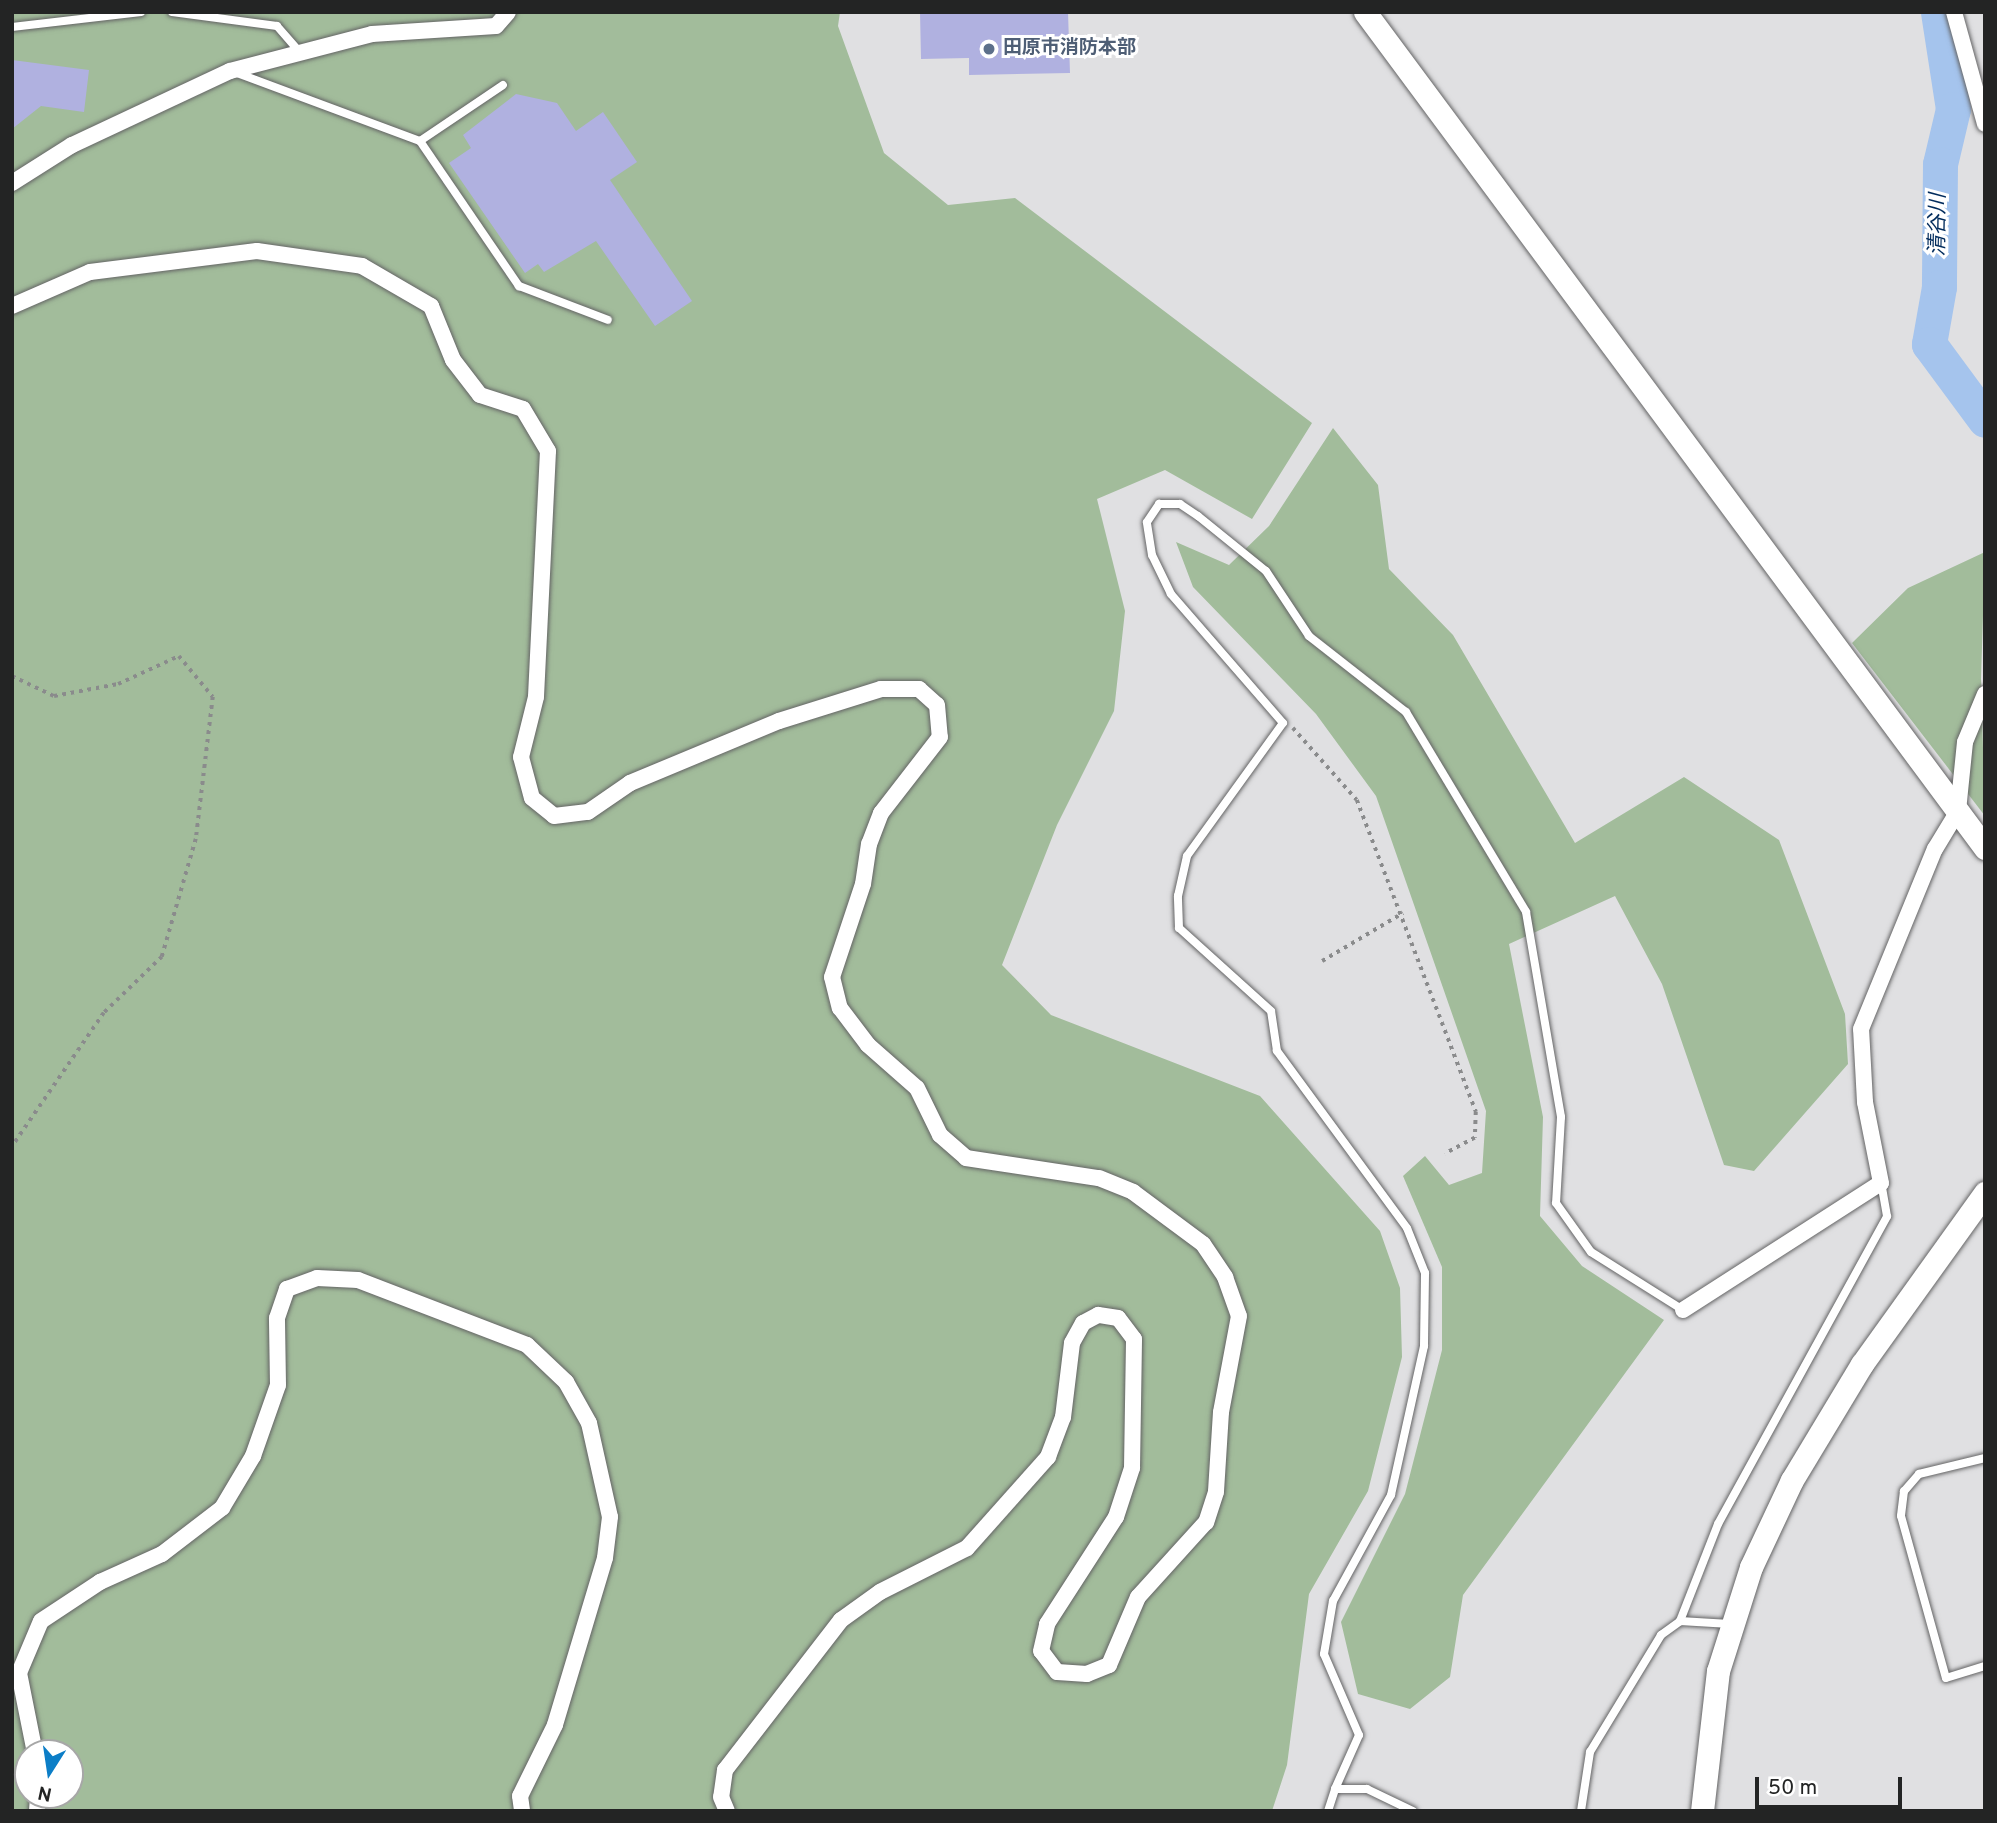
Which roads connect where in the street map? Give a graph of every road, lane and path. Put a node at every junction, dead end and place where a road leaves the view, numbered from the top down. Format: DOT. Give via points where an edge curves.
graph roads {
  1 [pos="141,12"];
  2 [pos="173,12"];
  3 [pos="508,12"];
  4 [pos="1954,12"];
  5 [pos="1371,14"];
  6 [pos="12,27"];
  7 [pos="299,51"];
  8 [pos="230,71"];
  9 [pos="503,85"];
  10 [pos="1985,124"];
  11 [pos="420,141"];
  12 [pos="12,183"];
  13 [pos="12,306"];
  14 [pos="608,320"];
  15 [pos="12,676"];
  16 [pos="1985,694"];
  17 [pos="1283,723"];
  18 [pos="1958,811"];
  19 [pos="1985,848"];
  20 [pos="1403,913"];
  21 [pos="1322,961"];
  22 [pos="12,1147"];
  23 [pos="1445,1154"];
  24 [pos="1881,1183"];
  25 [pos="1985,1193"];
  26 [pos="1683,1310"];
  27 [pos="1985,1458"];
  28 [pos="1680,1621"];
  29 [pos="1732,1624"];
  30 [pos="1985,1667"];
  31 [pos="32,1739"];
  32 [pos="1335,1789"];
  33 [pos="522,1811"];
  34 [pos="727,1811"];
  35 [pos="1328,1811"];
  36 [pos="1413,1811"];
  37 [pos="1581,1811"];
  38 [pos="1702,1811"];
  1 -- 6 [label="lane"];
  2 -- 7 [label="lane" via="277,26"];
  3 -- 7 [label="street" via="496,26 372,34"];
  4 -- 10 [label="street"];
  5 -- 18 [label="street"];
  7 -- 8 [label="street"];
  8 -- 11 [label="lane"];
  8 -- 12 [label="street" via="72,145"];
  9 -- 11 [label="lane"];
  11 -- 14 [label="lane" via="519,286"];
  13 -- 34 [label="street" via="90,272 257,251 362,267 431,306 453,360 480,394 523,409 548,452 536,697 521,757 532,798 554,816 588,812 631,783 779,721 881,689 919,689 937,705 940,737 881,813 873,834 832,977 840,1008 868,1045 917,1088 940,1135 966,1158 1099,1178 1133,1192 1203,1244 1225,1277 1239,1317 1221,1412 1216,1492 1206,1522 1138,1597 1109,1665 1087,1674 1057,1672 1041,1651 1048,1624 1116,1517 1132,1468 1134,1339 1118,1318 1098,1315 1083,1323 1072,1343 1062,1418 1048,1457 967,1548 880,1592 841,1620 725,1770 721,1797"];
  15 -- 22 [label="path" via="54,696 118,684 179,656 213,697 196,839 162,957 104,1013"];
  16 -- 18 [label="street" via="1965,742"];
  17 -- 20 [label="path" via="1302,733 1357,800"];
  17 -- 26 [label="lane" via="1171,594 1152,555 1147,522 1159,504 1180,505 1198,516 1266,571 1309,636 1406,712 1526,912 1561,1117 1556,1203 1591,1252"];
  17 -- 32 [label="lane" via="1187,856 1178,896 1179,928 1271,1011 1277,1051 1407,1228 1425,1273 1424,1346 1391,1495 1333,1601 1324,1654 1359,1735"];
  18 -- 19 [label="street"];
  18 -- 24 [label="street" via="1935,849 1861,1029 1865,1102"];
  20 -- 21 [label="path"];
  20 -- 23 [label="path" via="1476,1112 1475,1138"];
  24 -- 26 [label="street"];
  24 -- 28 [label="lane" via="1887,1216 1718,1524"];
  25 -- 29 [label="street" via="1919,1277 1792,1480 1751,1567"];
  27 -- 30 [label="lane" via="1919,1474 1904,1491 1901,1516 1946,1678"];
  28 -- 29 [label="lane"];
  28 -- 37 [label="lane" via="1661,1634 1590,1752"];
  29 -- 38 [label="street" via="1717,1671"];
  31 -- 33 [label="street" via="19,1673 41,1621 100,1582 162,1554 222,1508 253,1456 278,1385 277,1318 287,1289 317,1278 358,1280 527,1345 566,1382 589,1423 610,1517 605,1558 555,1725 520,1796"];
  32 -- 35 [label="lane"];
  32 -- 36 [label="lane" via="1367,1789"];
}
